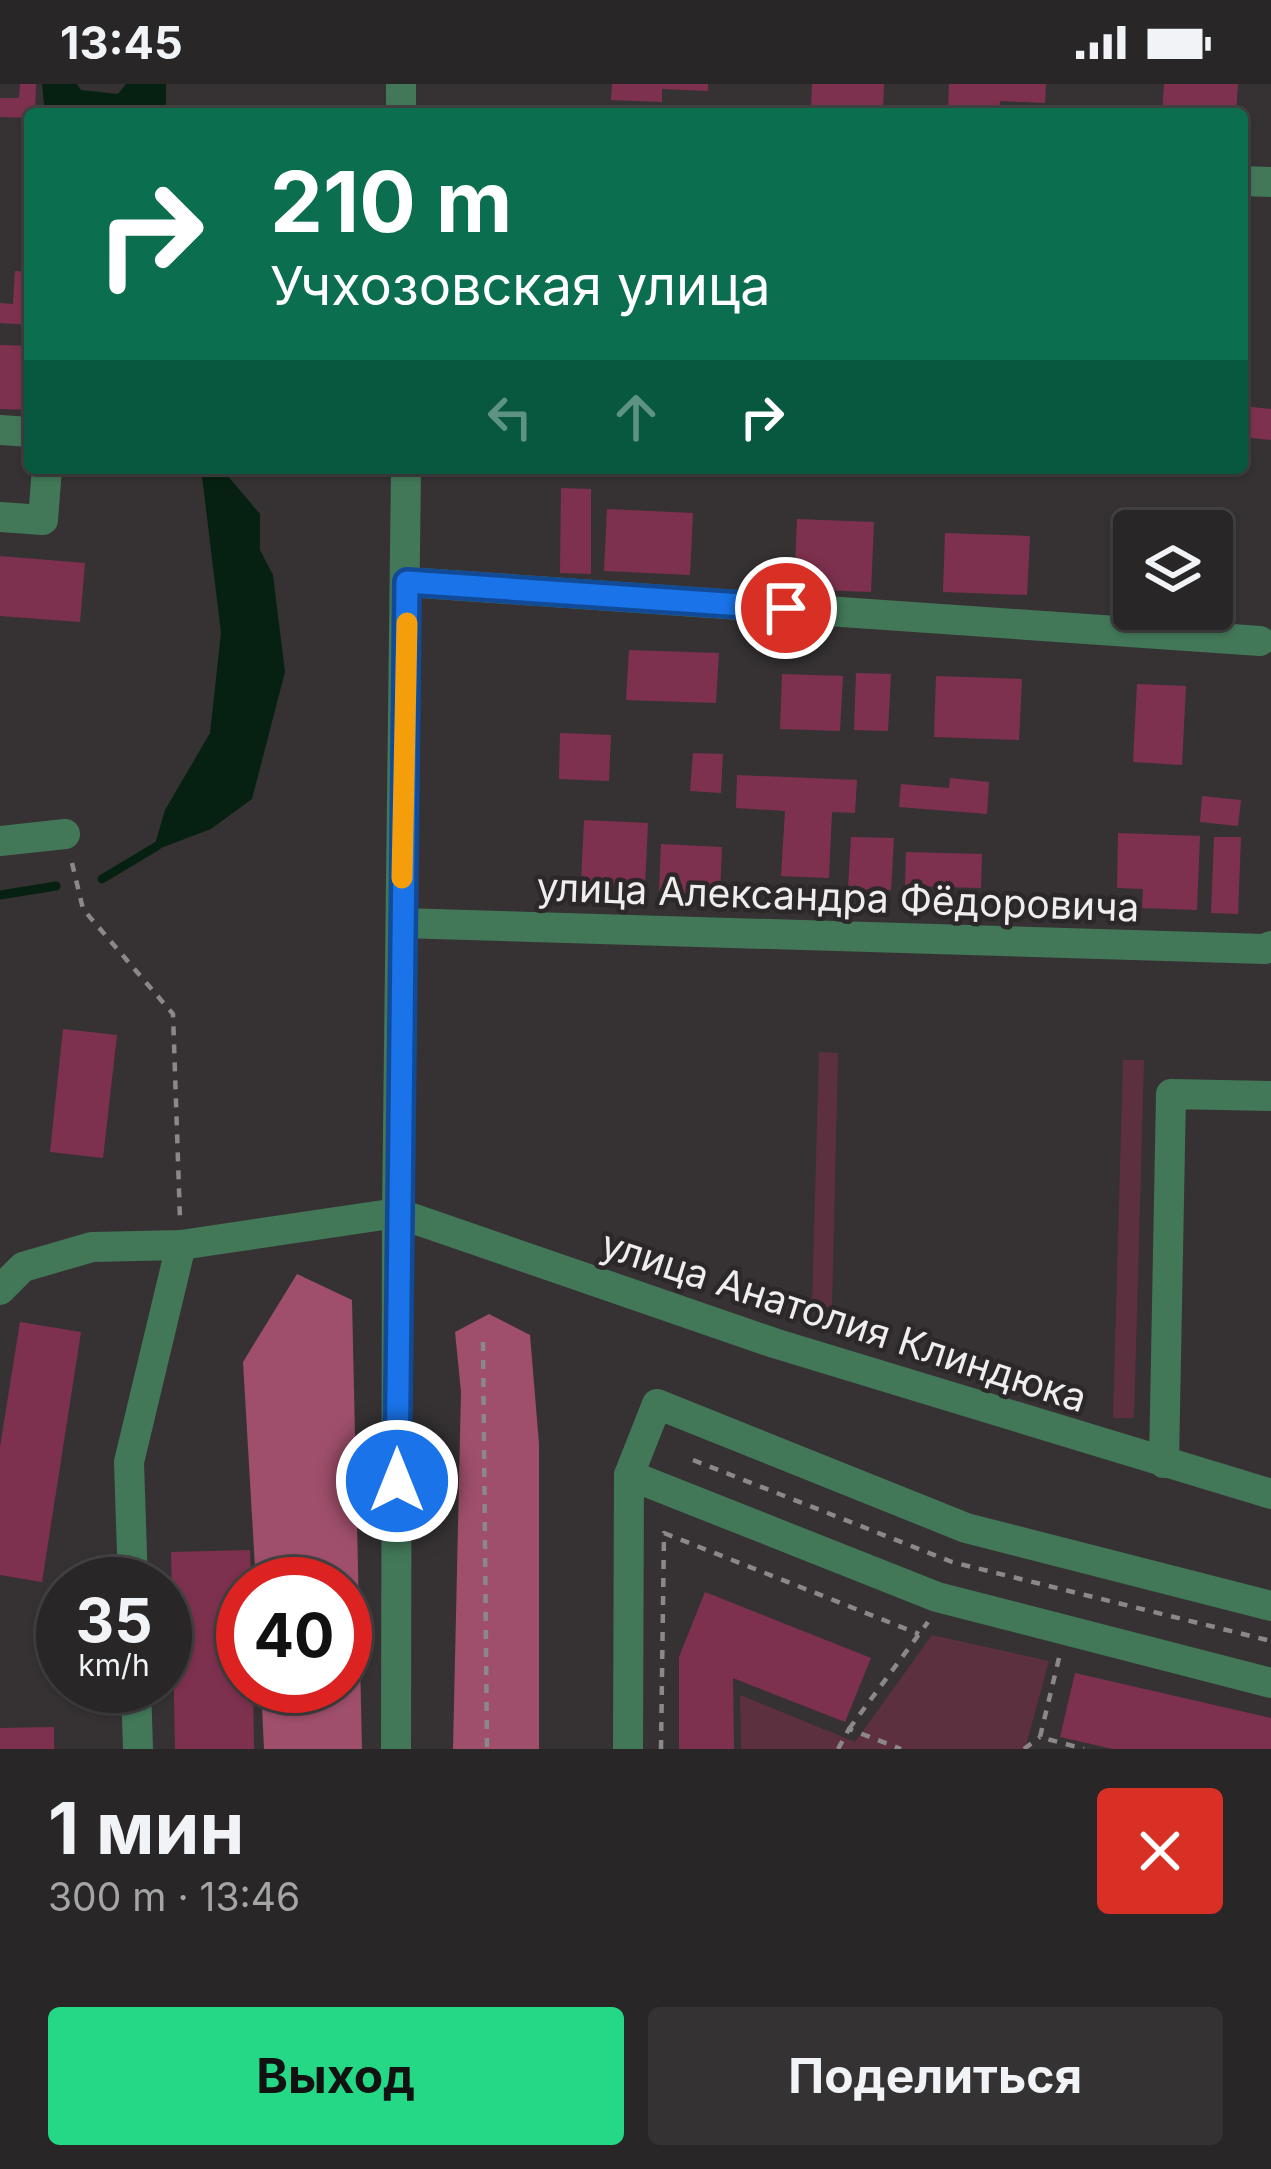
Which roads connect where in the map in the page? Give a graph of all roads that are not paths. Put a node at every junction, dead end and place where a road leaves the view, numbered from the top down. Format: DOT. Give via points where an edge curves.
graph roads {
  1 [pos="47,474"];
  2 [pos="406,474"];
  3 [pos="0,517"];
  4 [pos="407,582"];
  5 [pos="1260,641"];
  6 [pos="65,834"];
  7 [pos="0,841"];
  8 [pos="401,923"];
  9 [pos="1271,946"];
  10 [pos="1271,1096"];
  11 [pos="397,1213"];
  12 [pos="181,1245"];
  13 [pos="0,1290"];
  14 [pos="1164,1463"];
  15 [pos="629,1475"];
  16 [pos="1271,1494"];
  17 [pos="132,1557"];
  18 [pos="1271,1606"];
  19 [pos="1271,1682"];
  20 [pos="137,1713"];
  21 [pos="138,1749"];
  22 [pos="396,1749"];
  23 [pos="628,1749"];
  1 -- 3 [label="street" via="43,520"];
  2 -- 4 [label="street"];
  4 -- 5 [label="street"];
  4 -- 8 [label="street"];
  6 -- 7 [label="street"];
  8 -- 9 [label="street, улица Александра Фёдоровича"];
  8 -- 11 [label="street"];
  10 -- 14 [label="street" via="1171,1094"];
  11 -- 12 [label="street"];
  11 -- 14 [label="street, улица Анатолия Клиндюка" via="774,1343"];
  11 -- 22 [label="street"];
  12 -- 13 [label="street" via="92,1247 23,1267"];
  12 -- 17 [label="street" via="129,1462"];
  14 -- 16 [label="street, улица Анатолия Клиндюка"];
  15 -- 18 [label="street" via="657,1404 966,1528"];
  15 -- 19 [label="street" via="937,1597"];
  15 -- 23 [label="street"];
  20 -- 21 [label="street"];
}
